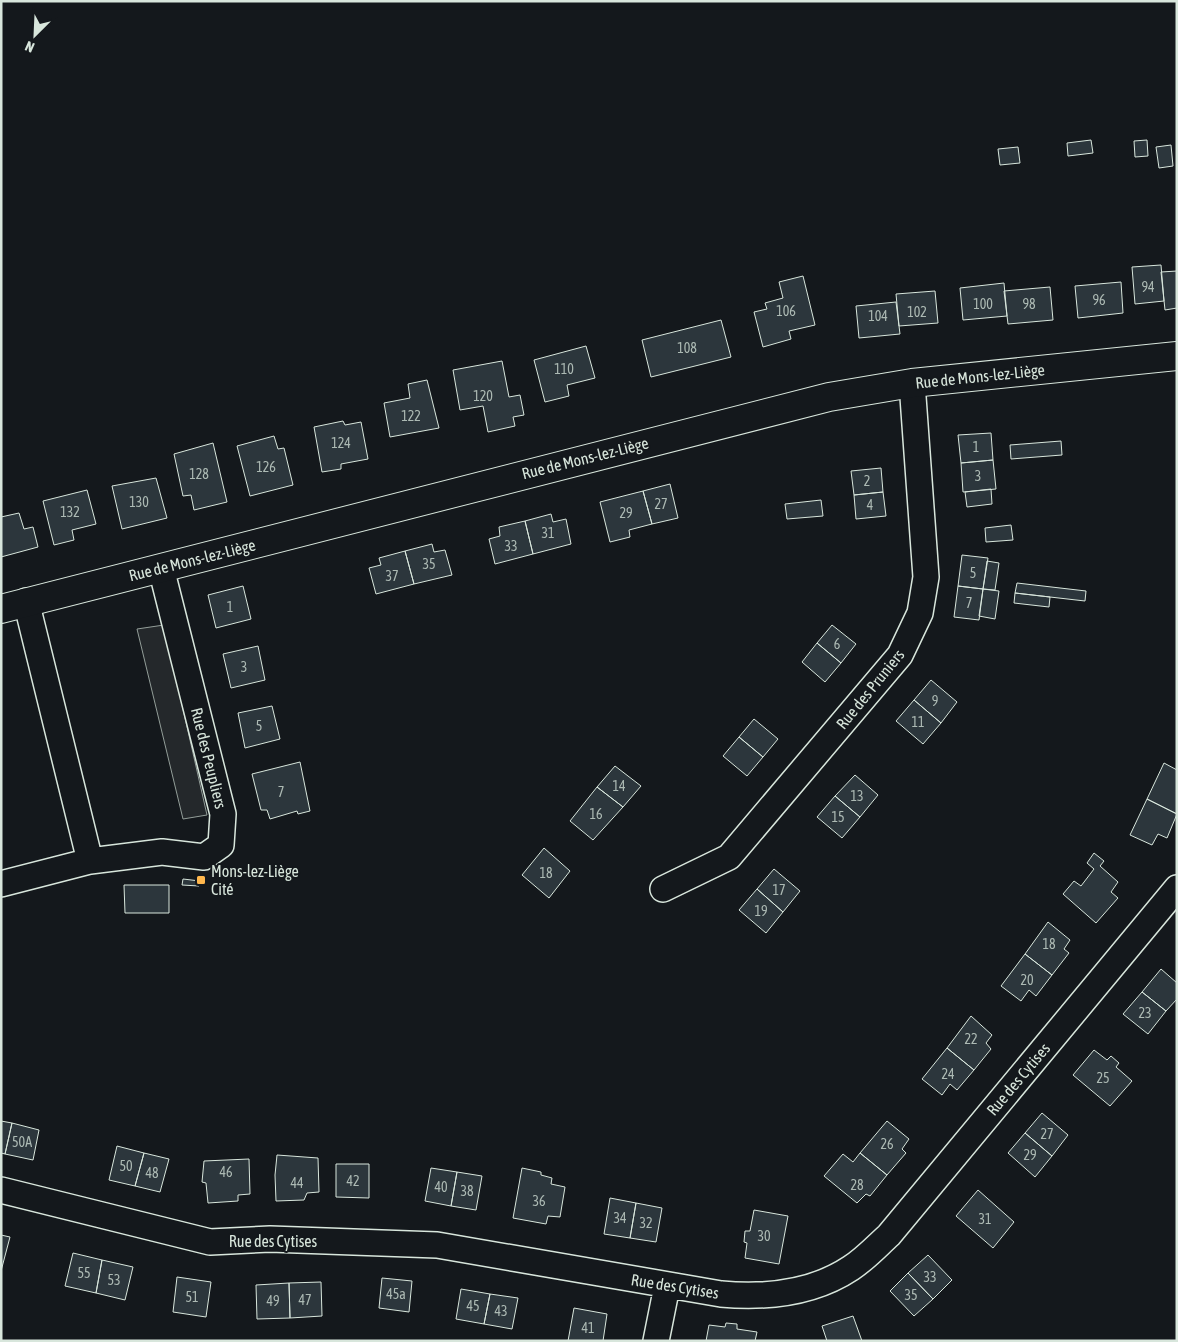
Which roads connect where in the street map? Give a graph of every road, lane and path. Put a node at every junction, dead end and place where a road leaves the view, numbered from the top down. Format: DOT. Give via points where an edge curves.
graph roads {
  1 [pos="1177,356"];
  2 [pos="912,383"];
  3 [pos="161,568"];
  4 [pos="14,605"];
  5 [pos="90,861"];
  6 [pos="1,884"];
  7 [pos="1177,888"];
  8 [pos="663,890"];
  9 [pos="1,1190"];
  10 [pos="667,1286"];
  11 [pos="656,1341"];
  1 -- 2 [label="street, Rue de Mons-lez-Liège"];
  2 -- 3 [label="street, Rue de Mons-lez-Liège" via="828,397 752,415"];
  2 -- 8 [label="street, Rue des Pruniers" via="926,577 920,613 900,655 729,857"];
  3 -- 4 [label="street, Rue de Mons-lez-Liège"];
  3 -- 5 [label="street, Rue des Peupliers" via="224,814 221,845 204,857 162,852"];
  4 -- 5 [label="street"];
  5 -- 6 [label="street, Rue des Peupliers"];
  7 -- 10 [label="street, Rue des Cytises" via="889,1235 851,1269 802,1291 752,1297"];
  9 -- 10 [label="street, Rue des Cytises" via="210,1242 270,1239 436,1245"];
  10 -- 11 [label="street"];
}
